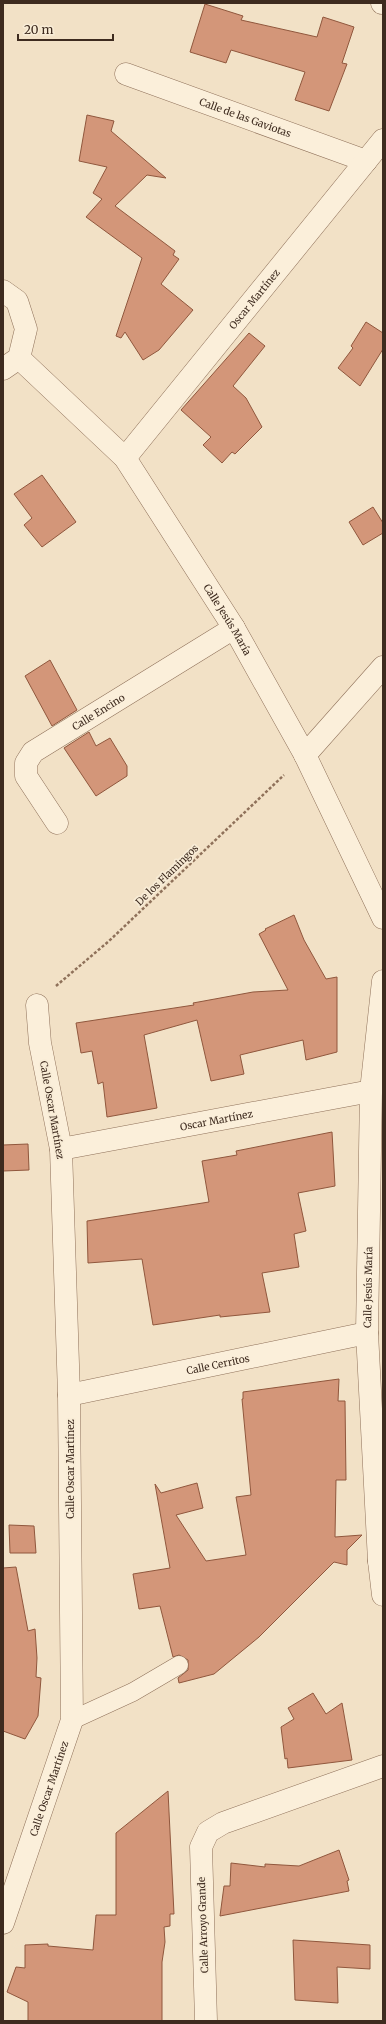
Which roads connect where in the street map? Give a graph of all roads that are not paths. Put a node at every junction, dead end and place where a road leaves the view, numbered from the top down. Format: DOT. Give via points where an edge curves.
graph roads {
  1 [pos="126,74"];
  2 [pos="383,140"];
  3 [pos="366,161"];
  4 [pos="3,291"];
  5 [pos="11,364"];
  6 [pos="125,458"];
  7 [pos="234,628"];
  8 [pos="383,667"];
  9 [pos="305,755"];
  10 [pos="57,823"];
  11 [pos="383,918"];
  12 [pos="383,981"];
  13 [pos="37,1005"];
  14 [pos="371,1091"];
  15 [pos="61,1149"];
  16 [pos="367,1333"];
  17 [pos="69,1396"];
  18 [pos="381,1560"];
  19 [pos="383,1595"];
  20 [pos="179,1665"];
  21 [pos="72,1720"];
  22 [pos="383,1766"];
  23 [pos="3,1923"];
  24 [pos="206,2021"];
  1 -- 3 [label="street, Calle de las Gaviotas"];
  2 -- 3 [label="street, Oscar Martínez"];
  3 -- 6 [label="street, Oscar Martínez"];
  4 -- 5 [label="street" via="17,301 26,329"];
  5 -- 6 [label="street, Calle Jesús María"];
  6 -- 7 [label="street, Calle Jesús María"];
  7 -- 9 [label="street, Calle Jesús María"];
  7 -- 10 [label="street, Calle Encino" via="33,752 26,763 26,776"];
  8 -- 9 [label="street"];
  9 -- 11 [label="street, Calle Jesús María"];
  12 -- 14 [label="street, Calle Jesús María"];
  13 -- 15 [label="street, Calle Oscar Martínez" via="40,1043"];
  14 -- 15 [label="street, Oscar Martínez"];
  14 -- 16 [label="street, Calle Jesús María"];
  15 -- 17 [label="street, Calle Oscar Martínez"];
  16 -- 17 [label="street, Calle Cerritos"];
  16 -- 18 [label="street, Calle Jesús María"];
  17 -- 21 [label="street, Calle Oscar Martínez"];
  18 -- 19 [label="street, Calle Jesús María"];
  20 -- 21 [label="lane" via="132,1692"];
  21 -- 23 [label="street, Calle Oscar Martínez"];
  22 -- 24 [label="street, Calle Arroyo Grande" via="223,1823 208,1832 201,1847"];
}
